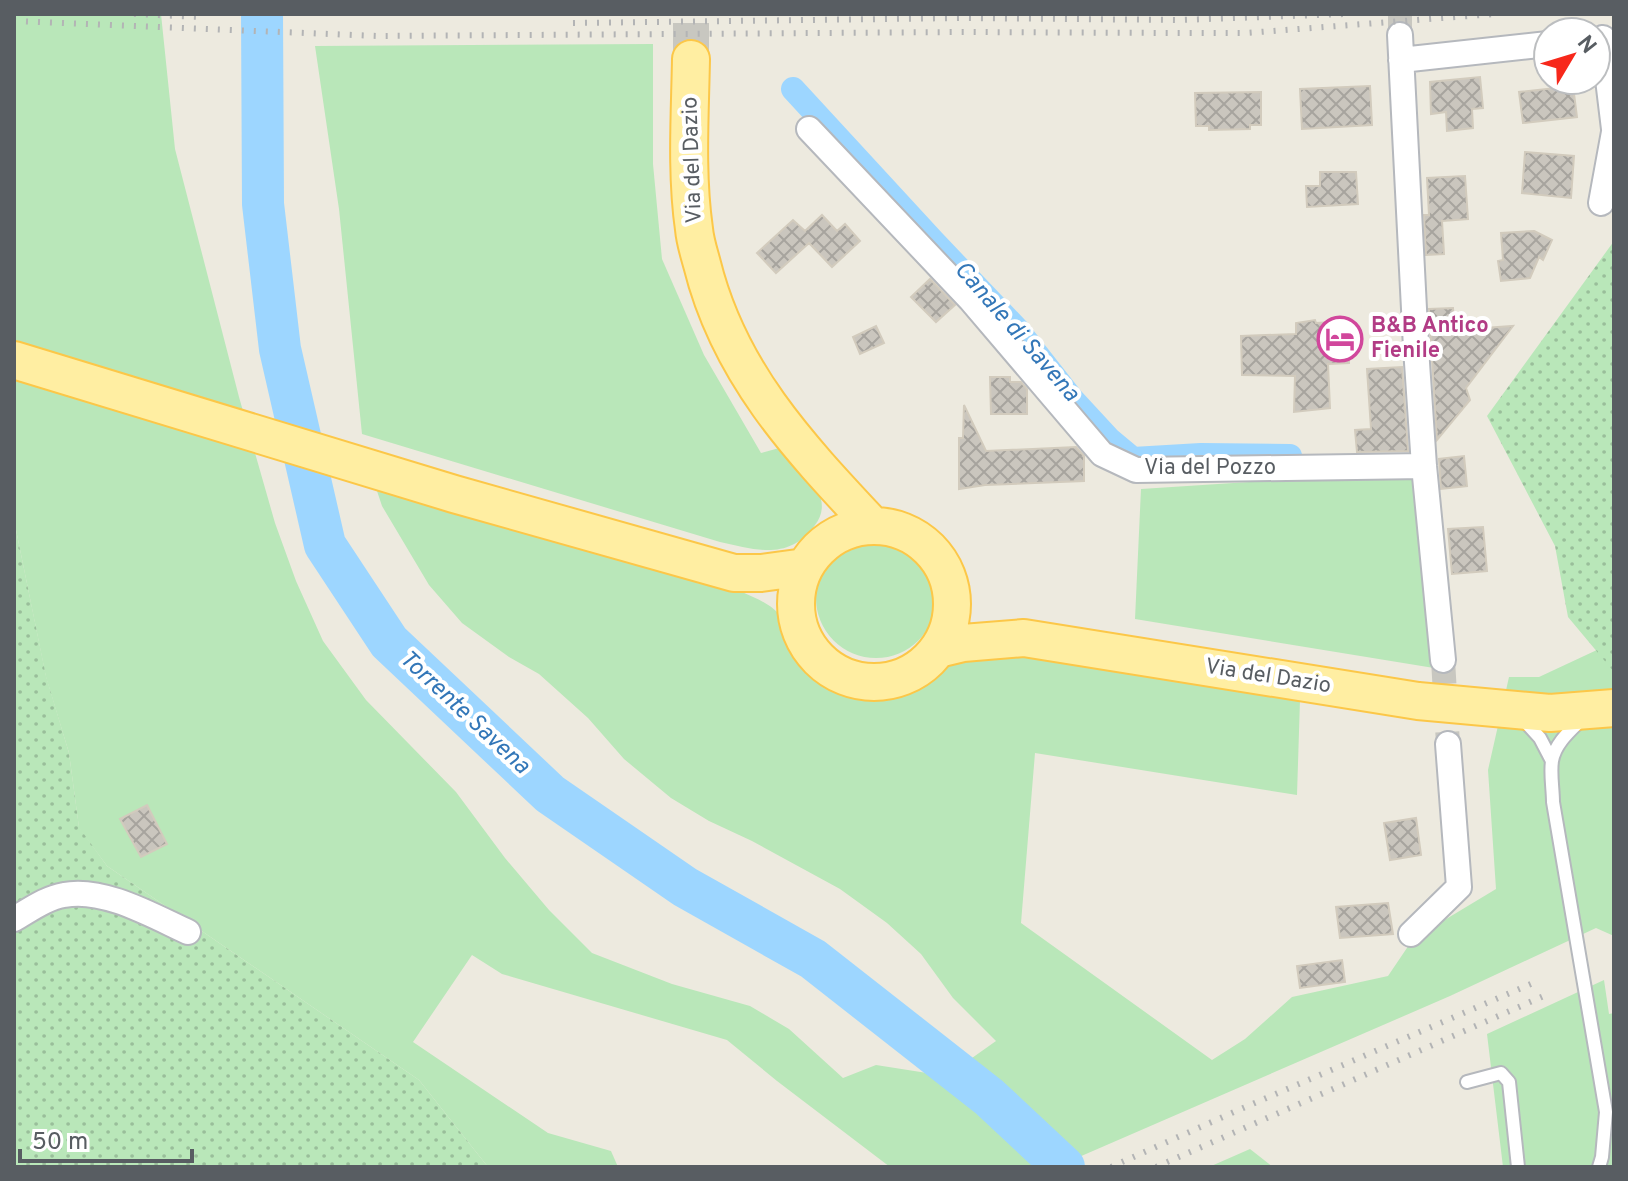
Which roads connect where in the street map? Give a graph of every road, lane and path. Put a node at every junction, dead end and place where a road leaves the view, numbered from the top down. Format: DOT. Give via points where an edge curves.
graph roads {
  1 [pos="1400,35"];
  2 [pos="1532,46"];
  3 [pos="691,59"];
  4 [pos="1401,60"];
  5 [pos="1610,96"];
  6 [pos="1613,125"];
  7 [pos="809,129"];
  8 [pos="1601,203"];
  9 [pos="14,360"];
  10 [pos="1424,466"];
  11 [pos="818,467"];
  12 [pos="873,526"];
  13 [pos="816,554"];
  14 [pos="734,573"];
  15 [pos="951,592"];
  16 [pos="797,619"];
  17 [pos="1024,638"];
  18 [pos="938,649"];
  19 [pos="1443,660"];
  20 [pos="1605,709"];
  21 [pos="1512,710"];
  22 [pos="1448,744"];
  23 [pos="1552,761"];
  24 [pos="14,919"];
  25 [pos="188,932"];
  26 [pos="1411,934"];
  27 [pos="1467,1082"];
  28 [pos="1518,1167"];
  29 [pos="1599,1167"];
  1 -- 4 [label="street"];
  2 -- 4 [label="street"];
  3 -- 11 [label="main road, Via del Dazio" via="694,231 713,305 751,381"];
  4 -- 10 [label="street"];
  5 -- 6 [label="street"];
  6 -- 8 [label="street"];
  7 -- 10 [label="street, Via del Pozzo" via="970,299 1102,454 1136,470"];
  9 -- 14 [label="main road"];
  10 -- 19 [label="street"];
  11 -- 12 [label="main road, Via del Dazio"];
  11 -- 13 [label="main road, Via del Dazio" via="829,514"];
  12 -- 13 [label="main road" via="849,530"];
  12 -- 15 [label="main road, Via del Dazio" via="900,531 924,544 946,574"];
  13 -- 14 [label="main road" via="761,573"];
  13 -- 16 [label="main road, Via del Dazio" via="797,592"];
  14 -- 16 [label="main road"];
  15 -- 17 [label="main road, Via del Dazio"];
  15 -- 18 [label="main road, Via del Dazio" via="952,612"];
  16 -- 18 [label="main road, Via del Dazio" via="819,659 858,680 903,677"];
  17 -- 18 [label="main road, Via del Dazio"];
  17 -- 21 [label="main road, Via del Dazio" via="1418,701"];
  20 -- 21 [label="main road, Via del Dazio"];
  20 -- 23 [label="lane, Via del Dazio" via="1570,730"];
  21 -- 23 [label="lane" via="1540,738"];
  22 -- 26 [label="street" via="1459,887"];
  23 -- 29 [label="lane" via="1553,802 1606,1112"];
  24 -- 25 [label="street" via="62,895 83,893"];
  27 -- 28 [label="lane" via="1501,1073 1509,1082"];
}
